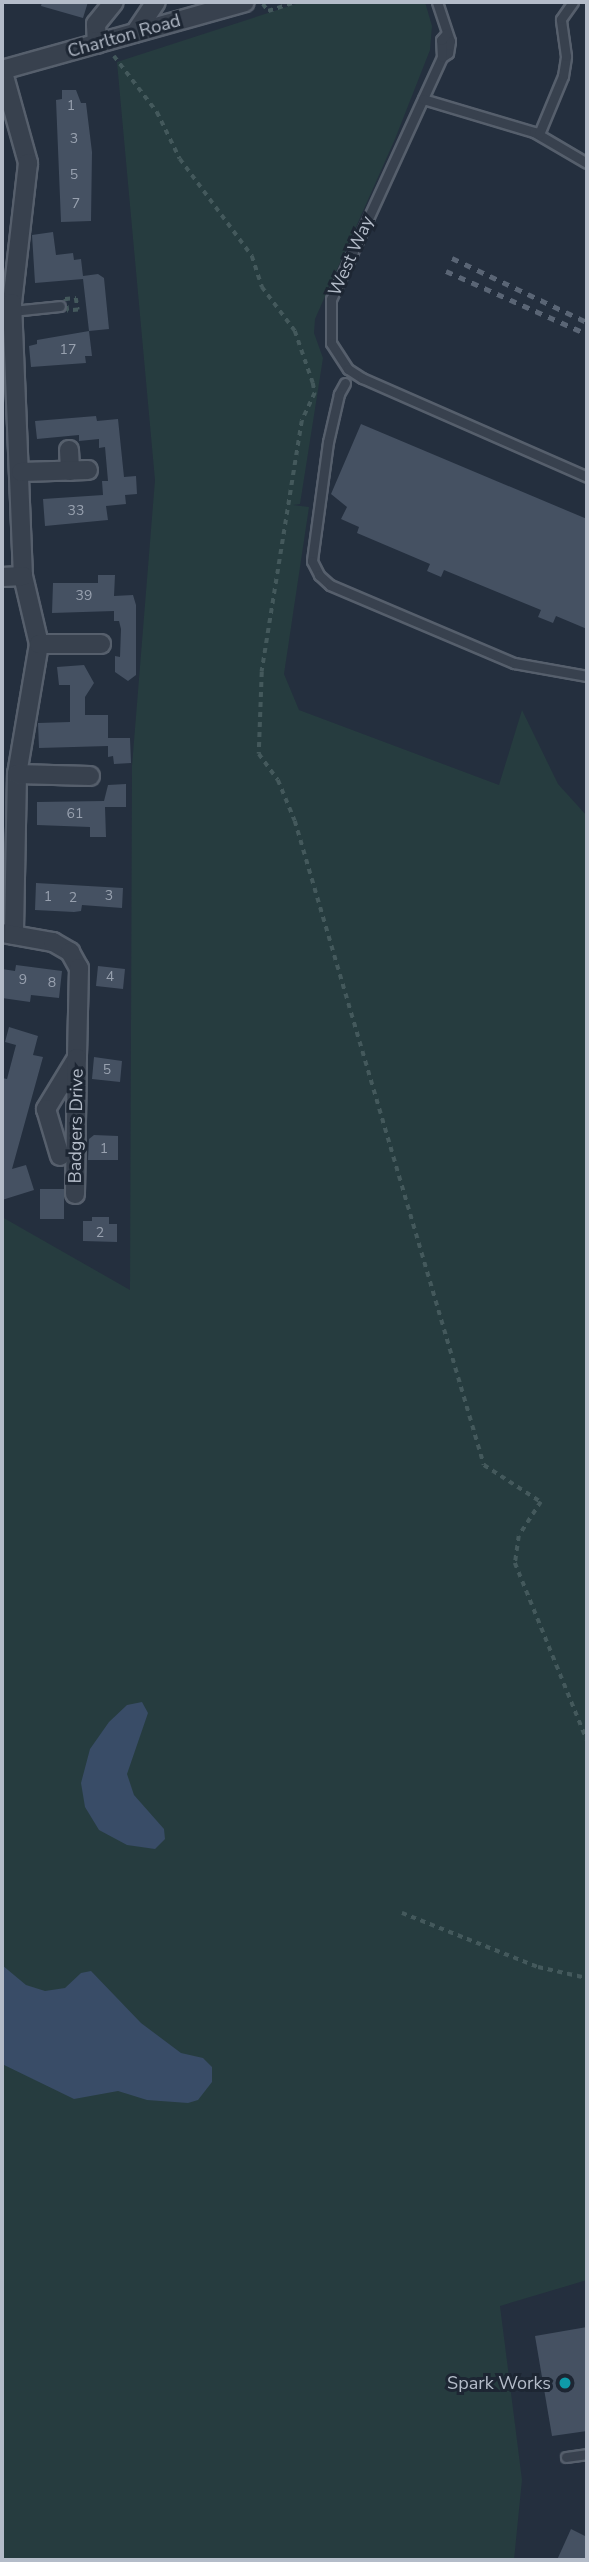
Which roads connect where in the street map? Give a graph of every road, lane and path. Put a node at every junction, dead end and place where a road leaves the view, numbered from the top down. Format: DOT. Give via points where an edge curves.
graph roads {
  1 [pos="114,2"];
  2 [pos="156,2"];
  3 [pos="240,2"];
  4 [pos="263,2"];
  5 [pos="295,2"];
  6 [pos="437,2"];
  7 [pos="573,2"];
  8 [pos="135,33"];
  9 [pos="101,43"];
  10 [pos="2,69"];
  11 [pos="423,99"];
  12 [pos="538,134"];
  13 [pos="587,163"];
  14 [pos="60,306"];
  15 [pos="12,311"];
  16 [pos="345,383"];
  17 [pos="69,450"];
  18 [pos="21,472"];
  19 [pos="587,477"];
  20 [pos="23,576"];
  21 [pos="2,577"];
  22 [pos="39,644"];
  23 [pos="92,647"];
  24 [pos="587,676"];
  25 [pos="11,748"];
  26 [pos="17,774"];
  27 [pos="90,776"];
  28 [pos="8,934"];
  29 [pos="77,1058"];
  30 [pos="60,1156"];
  31 [pos="75,1194"];
  32 [pos="587,1740"];
  33 [pos="402,1913"];
  34 [pos="587,1979"];
  35 [pos="587,2454"];
  36 [pos="566,2457"];
  1 -- 9 [label="street" via="96,24"];
  2 -- 8 [label="street"];
  3 -- 8 [label="street, Charlton Road"];
  4 -- 5 [label="path" via="268,11"];
  6 -- 11 [label="lane, West Way" via="448,53"];
  7 -- 12 [label="lane" via="561,19 566,56 563,76"];
  8 -- 9 [label="street, Charlton Road"];
  9 -- 10 [label="street, Charlton Road"];
  9 -- 32 [label="path" via="158,112 180,159 252,256 262,287 295,331 313,383 315,393 302,421 262,672 259,754 278,780 295,821 484,1465 541,1502 519,1536 515,1563"];
  10 -- 15 [label="street" via="28,163"];
  11 -- 12 [label="lane"];
  11 -- 19 [label="lane, West Way" via="331,299 331,343 348,369 362,378"];
  12 -- 13 [label="lane"];
  14 -- 15 [label="lane"];
  15 -- 18 [label="street"];
  16 -- 24 [label="lane" via="338,394 328,442 312,561 319,575 330,585 514,663"];
  17 -- 18 [label="street" via="79,470"];
  18 -- 20 [label="street"];
  20 -- 21 [label="street"];
  20 -- 22 [label="street"];
  22 -- 23 [label="street"];
  22 -- 25 [label="street"];
  25 -- 26 [label="street"];
  26 -- 27 [label="street"];
  26 -- 28 [label="street"];
  28 -- 29 [label="street, Badgers Drive" via="53,942 70,952 79,968"];
  29 -- 30 [label="street" via="46,1109"];
  29 -- 31 [label="street, Badgers Drive"];
  33 -- 34 [label="path" via="538,1967"];
  35 -- 36 [label="lane"];
}
